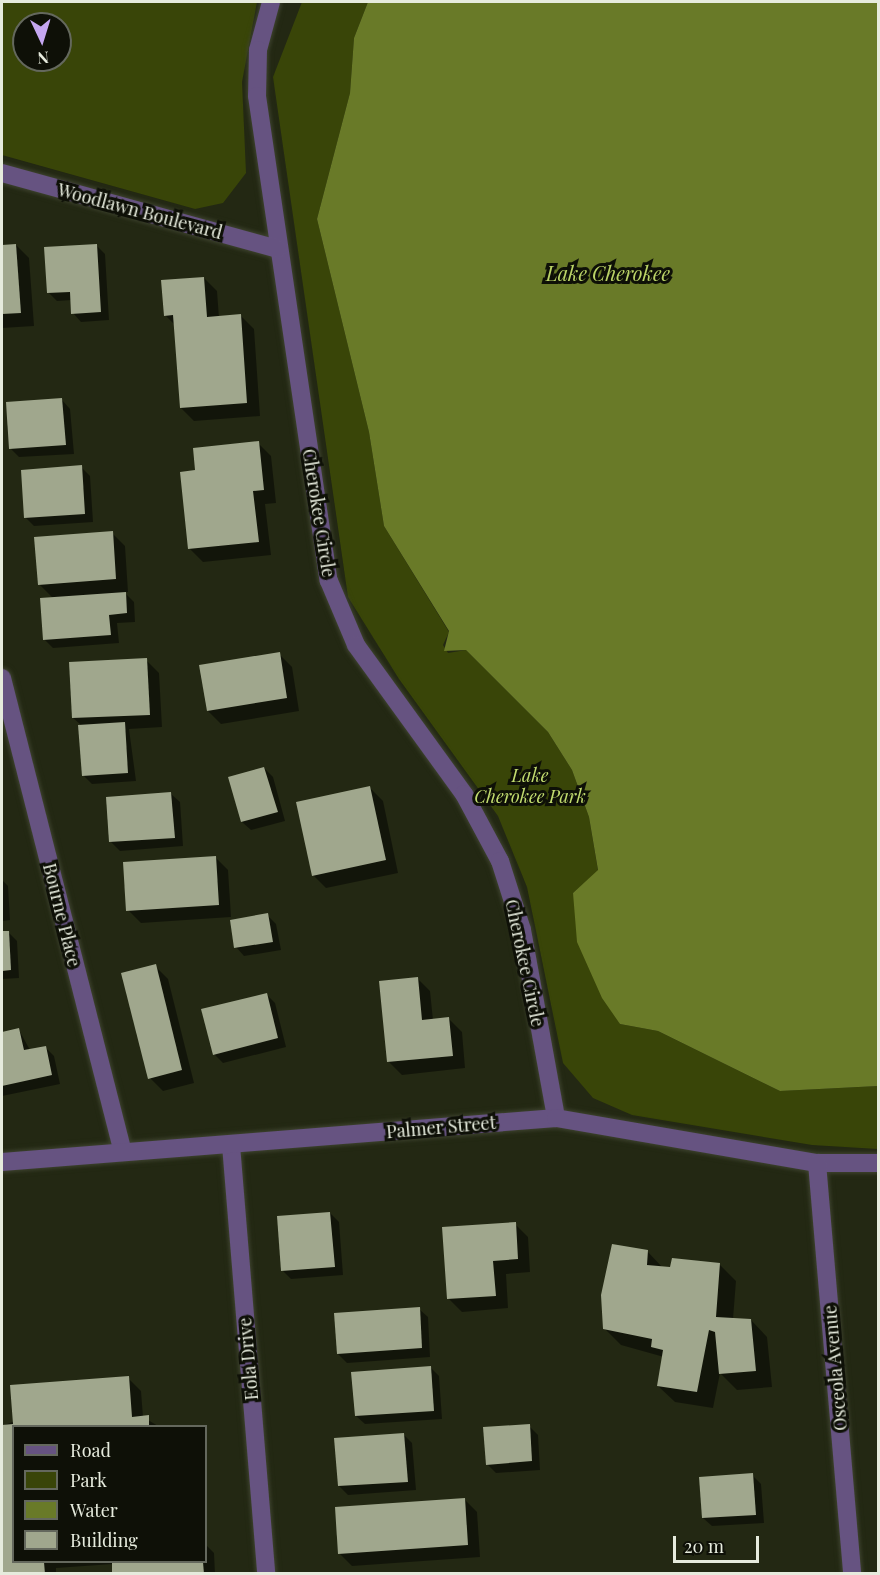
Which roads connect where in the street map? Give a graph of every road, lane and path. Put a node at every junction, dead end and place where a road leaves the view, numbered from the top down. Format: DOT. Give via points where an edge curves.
graph roads {
  1 [pos="271,2"];
  2 [pos="2,173"];
  3 [pos="278,249"];
  4 [pos="2,678"];
  5 [pos="556,1118"];
  6 [pos="231,1145"];
  7 [pos="123,1152"];
  8 [pos="2,1162"];
  9 [pos="817,1163"];
  10 [pos="879,1163"];
  11 [pos="266,1574"];
  12 [pos="852,1574"];
  1 -- 3 [label="street, Cherokee Circle" via="258,50 257,96"];
  2 -- 3 [label="street, Woodlawn Boulevard"];
  3 -- 5 [label="street, Cherokee Circle" via="329,581 356,645 464,794 500,861 522,930"];
  4 -- 7 [label="street, Bourne Place"];
  5 -- 6 [label="street, Palmer Street"];
  5 -- 9 [label="street, Palmer Street"];
  6 -- 7 [label="street, Palmer Street"];
  6 -- 11 [label="street, Eola Drive"];
  7 -- 8 [label="street, Palmer Street"];
  9 -- 10 [label="street, Palmer Street"];
  9 -- 12 [label="street, Osceola Avenue"];
}
